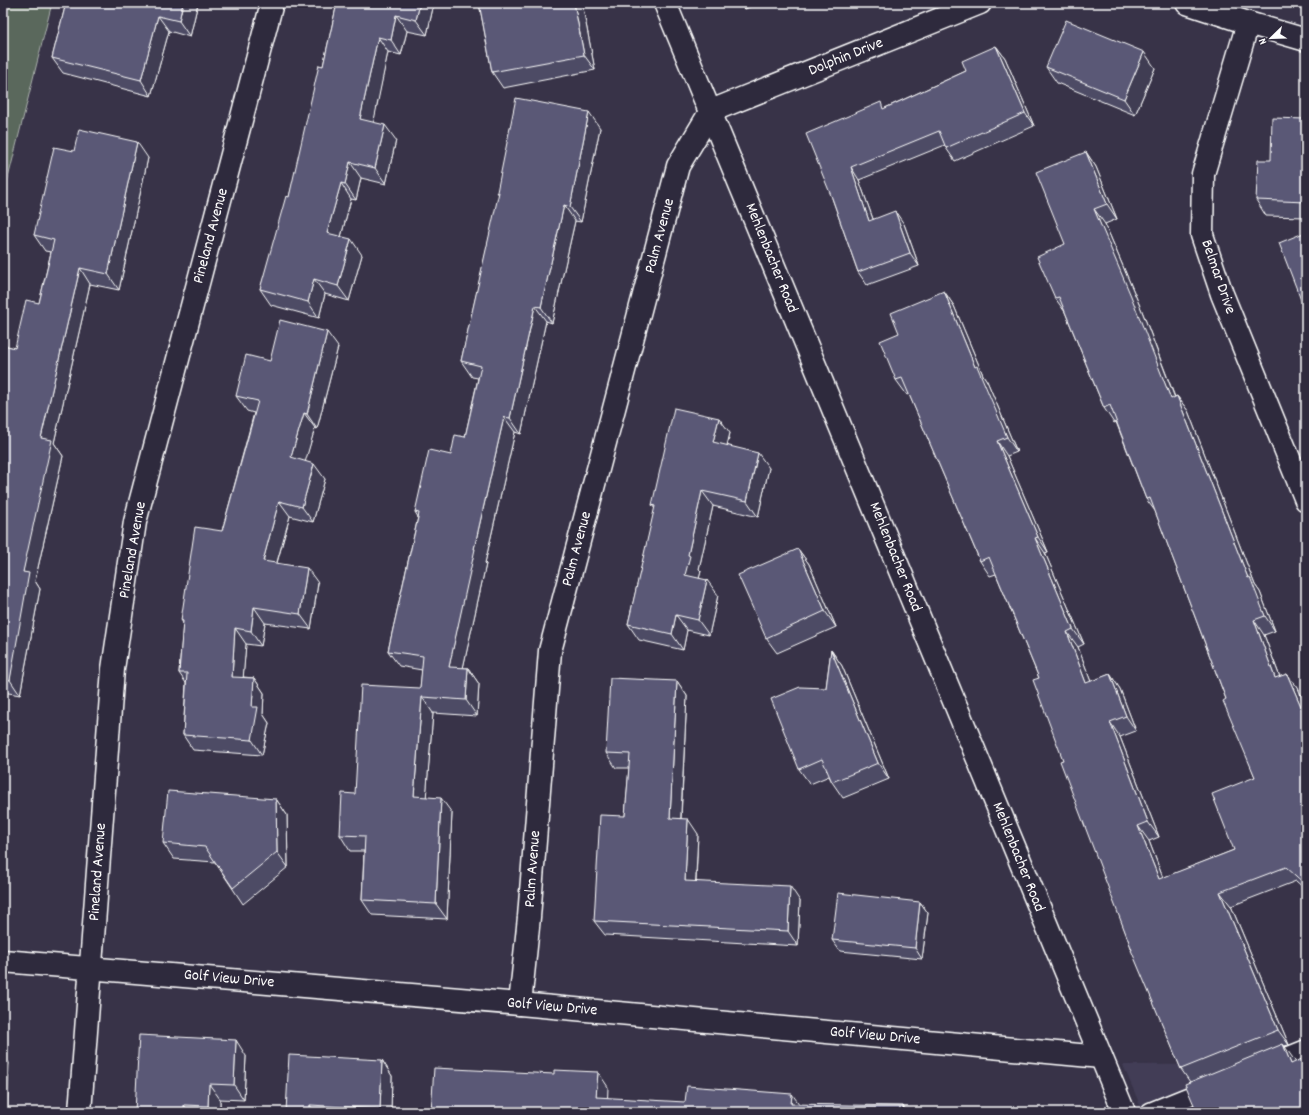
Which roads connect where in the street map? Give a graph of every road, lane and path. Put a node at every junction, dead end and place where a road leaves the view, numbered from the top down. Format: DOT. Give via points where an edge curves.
graph roads {
  1 [pos="272,3"];
  2 [pos="665,3"];
  3 [pos="980,3"];
  4 [pos="1187,3"];
  5 [pos="1248,24"];
  6 [pos="1306,40"];
  7 [pos="711,111"];
  8 [pos="1306,500"];
  9 [pos="3,961"];
  10 [pos="91,968"];
  11 [pos="520,1004"];
  12 [pos="1306,1049"];
  13 [pos="1101,1057"];
  14 [pos="1256,1069"];
  15 [pos="1228,1080"];
  16 [pos="80,1112"];
  17 [pos="1124,1112"];
  18 [pos="1150,1112"];
  1 -- 10 [label="street, Pineland Avenue" via="135,522 113,669"];
  2 -- 7 [label="street, Mehlenbacher Road"];
  3 -- 7 [label="street, Dolphin Drive"];
  4 -- 5 [label="street"];
  5 -- 6 [label="street"];
  5 -- 8 [label="street, Belmar Drive" via="1203,174 1202,235 1222,294"];
  7 -- 11 [label="street, Palm Avenue" via="678,166 550,651"];
  7 -- 13 [label="street, Mehlenbacher Road"];
  9 -- 10 [label="street, Golf View Drive"];
  10 -- 11 [label="street, Golf View Drive"];
  10 -- 16 [label="street, Pineland Avenue"];
  11 -- 13 [label="street, Golf View Drive"];
  12 -- 14 [label="lane"];
  13 -- 17 [label="street, Mehlenbacher Road"];
  15 -- 18 [label="lane"];
}
